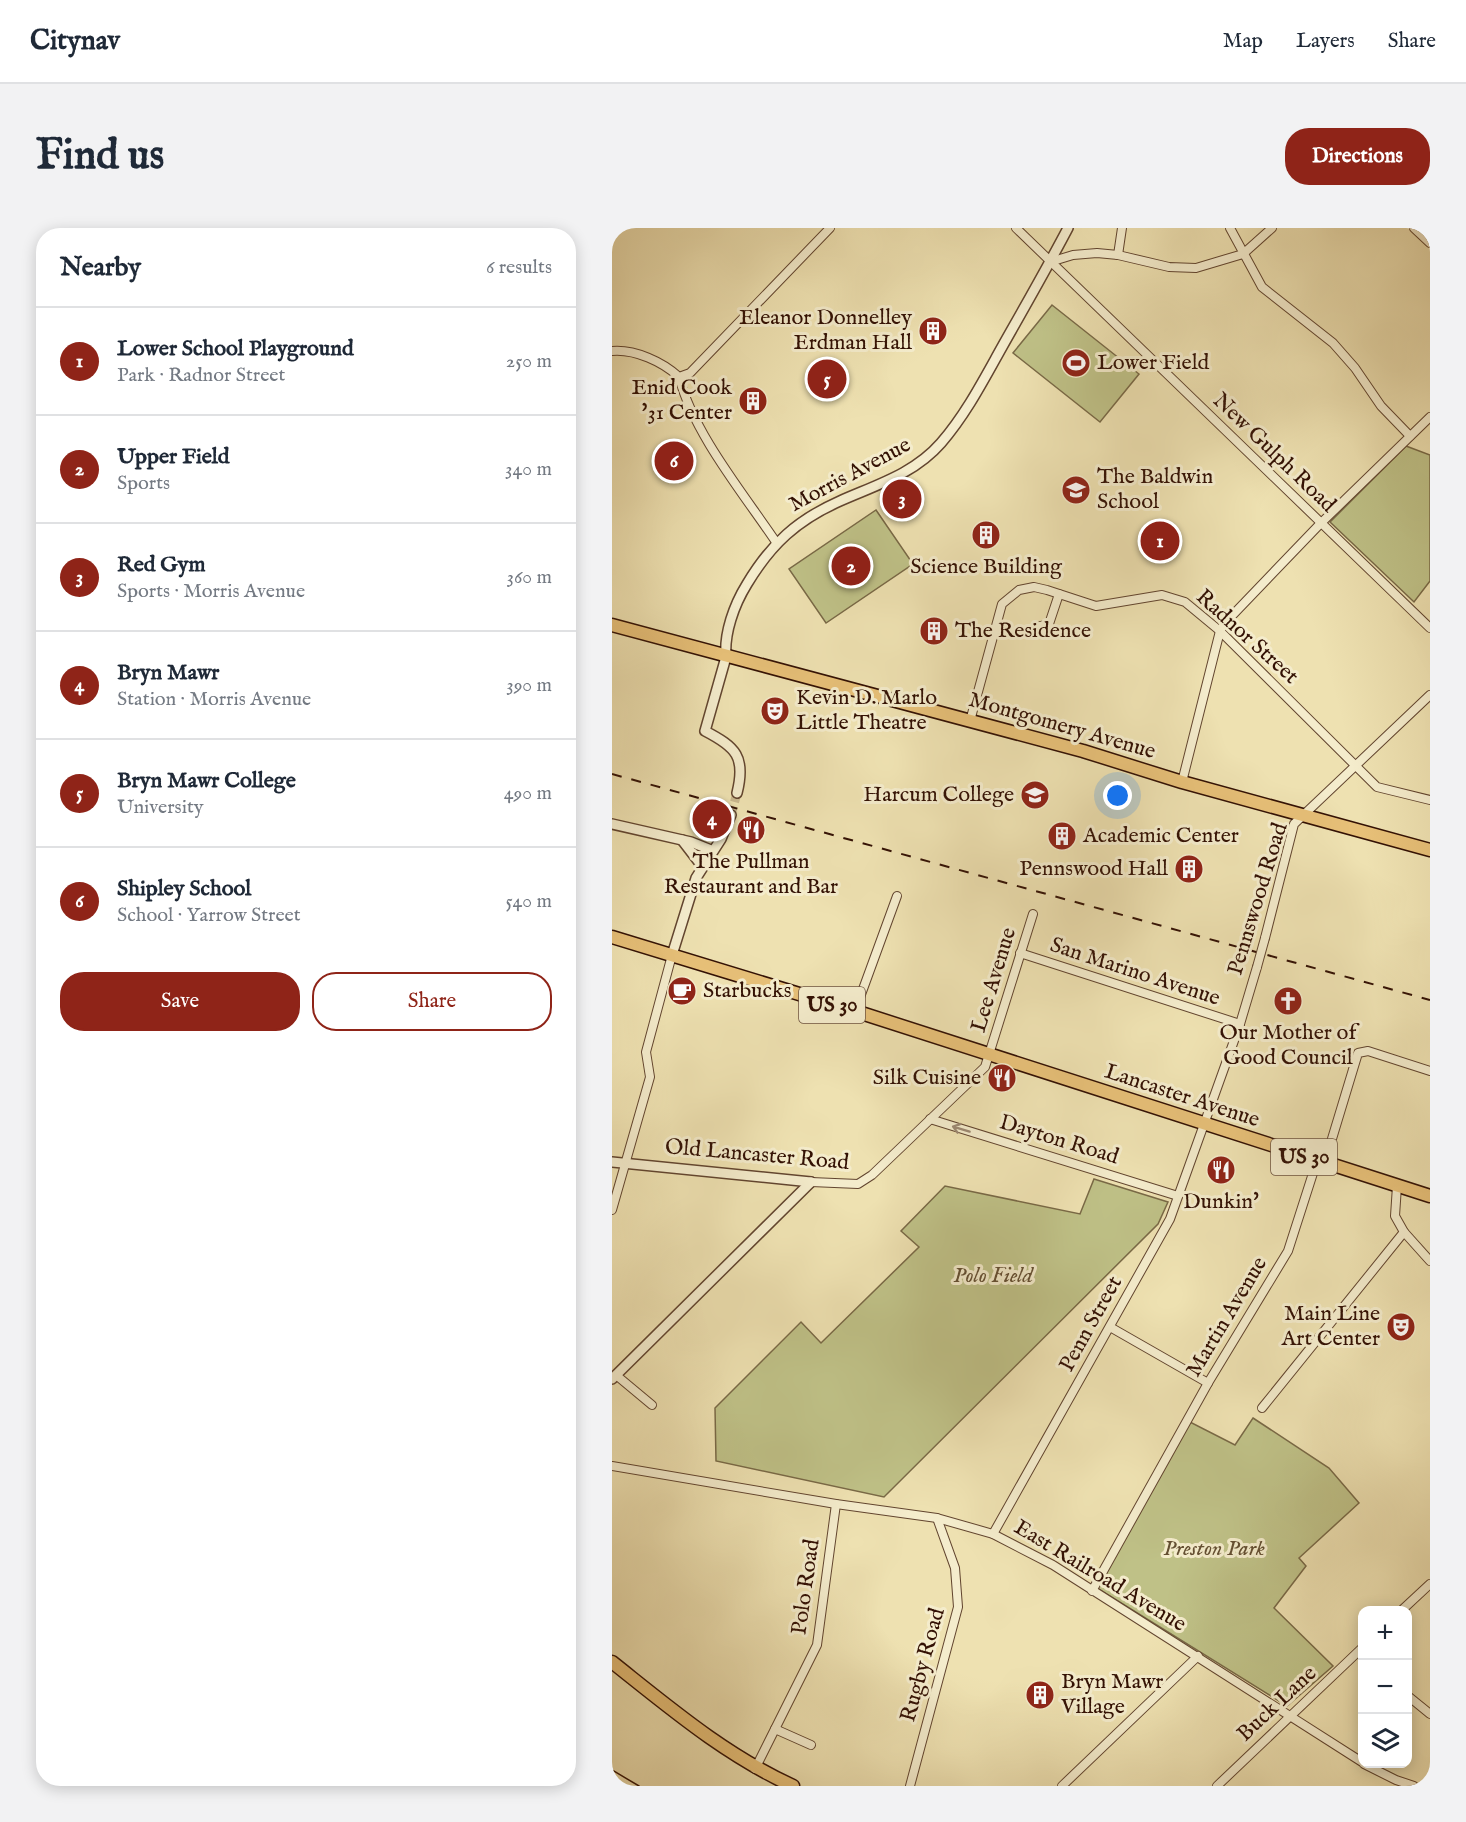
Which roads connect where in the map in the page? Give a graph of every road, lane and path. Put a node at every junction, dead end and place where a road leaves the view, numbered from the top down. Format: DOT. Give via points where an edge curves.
graph roads {
  1 [pos="830,228"];
  2 [pos="1016,228"];
  3 [pos="1068,228"];
  4 [pos="1122,228"];
  5 [pos="1230,228"];
  6 [pos="1272,228"];
  7 [pos="1414,228"];
  8 [pos="1430,243"];
  9 [pos="1243,254"];
  10 [pos="1118,255"];
  11 [pos="1050,262"];
  12 [pos="612,351"];
  13 [pos="679,377"];
  14 [pos="1430,417"];
  15 [pos="1410,436"];
  16 [pos="1320,524"];
  17 [pos="776,542"];
  18 [pos="1059,594"];
  19 [pos="612,625"];
  20 [pos="1036,627"];
  21 [pos="1430,628"];
  22 [pos="1220,631"];
  23 [pos="726,657"];
  24 [pos="1430,695"];
  25 [pos="970,721"];
  26 [pos="1357,765"];
  27 [pos="1182,783"];
  28 [pos="737,793"];
  29 [pos="1430,800"];
  30 [pos="731,815"];
  31 [pos="1305,815"];
  32 [pos="612,824"];
  33 [pos="682,840"];
  34 [pos="711,850"];
  35 [pos="1430,850"];
  36 [pos="702,866"];
  37 [pos="897,896"];
  38 [pos="1033,914"];
  39 [pos="612,937"];
  40 [pos="1020,953"];
  41 [pos="672,955"];
  42 [pos="855,1011"];
  43 [pos="1240,1024"];
  44 [pos="990,1057"];
  45 [pos="1430,1071"];
  46 [pos="930,1119"];
  47 [pos="1202,1124"];
  48 [pos="612,1162"];
  49 [pos="1319,1162"];
  50 [pos="626,1163"];
  51 [pos="811,1182"];
  52 [pos="1397,1186"];
  53 [pos="1178,1196"];
  54 [pos="1430,1196"];
  55 [pos="612,1210"];
  56 [pos="1404,1232"];
  57 [pos="1430,1261"];
  58 [pos="1110,1327"];
  59 [pos="614,1377"];
  60 [pos="1208,1383"];
  61 [pos="652,1405"];
  62 [pos="1262,1408"];
  63 [pos="612,1466"];
  64 [pos="836,1504"];
  65 [pos="937,1518"];
  66 [pos="993,1534"];
  67 [pos="1430,1584"];
  68 [pos="1092,1591"];
  69 [pos="1407,1606"];
  70 [pos="1198,1656"];
  71 [pos="1358,1656"];
  72 [pos="612,1662"];
  73 [pos="1412,1700"];
  74 [pos="1430,1714"];
  75 [pos="1290,1716"];
  76 [pos="775,1729"];
  77 [pos="811,1745"];
  78 [pos="1358,1760"];
  79 [pos="1374,1768"];
  80 [pos="755,1769"];
  81 [pos="793,1786"];
  82 [pos="910,1786"];
  83 [pos="1062,1786"];
  84 [pos="1216,1786"];
  85 [pos="1414,1786"];
  1 -- 13 [label="street" via="690,373"];
  2 -- 11 [label="street, New Gulph Road"];
  3 -- 11 [label="street, Morris Avenue"];
  4 -- 10 [label="street"];
  5 -- 9 [label="street"];
  6 -- 9 [label="street"];
  7 -- 8 [label="street"];
  9 -- 10 [label="street" via="1196,268 1169,267"];
  9 -- 15 [label="street" via="1262,287 1333,343"];
  10 -- 11 [label="street" via="1072,255"];
  11 -- 16 [label="street, New Gulph Road"];
  11 -- 17 [label="street, Morris Avenue" via="963,416 939,445 917,465 817,512"];
  12 -- 13 [label="street" via="640,355 670,368"];
  13 -- 17 [label="street" via="703,431"];
  14 -- 15 [label="street"];
  15 -- 16 [label="street"];
  16 -- 21 [label="street, New Gulph Road"];
  16 -- 22 [label="street"];
  17 -- 23 [label="street, Morris Avenue" via="742,593 732,617"];
  18 -- 20 [label="street" via="1049,624"];
  18 -- 22 [label="street, Radnor Street" via="1096,606 1162,595 1185,602"];
  18 -- 25 [label="street, Radnor Street" via="1034,587 1019,590 1002,604"];
  19 -- 23 [label="main road, Montgomery Avenue"];
  22 -- 26 [label="street, Radnor Street"];
  22 -- 27 [label="street"];
  23 -- 25 [label="main road, Montgomery Avenue"];
  23 -- 28 [label="street, Morris Avenue" via="705,731 726,741 736,752 741,775"];
  24 -- 26 [label="street, Pennswood Road"];
  25 -- 27 [label="main road, Montgomery Avenue"];
  26 -- 29 [label="street, Radnor Street" via="1377,787"];
  26 -- 31 [label="street, Pennswood Road"];
  27 -- 31 [label="main road, Montgomery Avenue"];
  30 -- 34 [label="street"];
  31 -- 35 [label="main road, Montgomery Avenue"];
  31 -- 43 [label="street, Pennswood Road, bridge" via="1294,824"];
  32 -- 33 [label="street"];
  33 -- 34 [label="street"];
  33 -- 36 [label="street"];
  34 -- 36 [label="street"];
  36 -- 41 [label="street"];
  37 -- 42 [label="street"];
  38 -- 40 [label="street, Lee Avenue"];
  39 -- 41 [label="main road, US 30"];
  40 -- 43 [label="street, San Marino Avenue"];
  40 -- 44 [label="street, Lee Avenue"];
  41 -- 42 [label="main road, US 30"];
  41 -- 50 [label="street" via="648,1041 650,1077"];
  42 -- 44 [label="main road, US 30"];
  43 -- 47 [label="street, Pennswood Road"];
  44 -- 46 [label="street, Old Lancaster Road" via="985,1067"];
  44 -- 47 [label="main road, Lancaster Avenue / US 30"];
  45 -- 49 [label="street, Martin Avenue" via="1360,1051 1328,1152"];
  46 -- 51 [label="street, Old Lancaster Road" via="858,1184"];
  53 -- 46 [label="street, Dayton Road, one-way"];
  47 -- 49 [label="main road, Lancaster Avenue / US 30"];
  47 -- 53 [label="street, Penn Street"];
  48 -- 50 [label="street, Old Lancaster Road"];
  49 -- 52 [label="main road, Lancaster Avenue / US 30"];
  49 -- 60 [label="street, Martin Avenue" via="1288,1251"];
  50 -- 51 [label="street, Old Lancaster Road"];
  50 -- 55 [label="street"];
  51 -- 59 [label="street"];
  52 -- 54 [label="main road, Lancaster Avenue / US 30"];
  52 -- 56 [label="street" via="1395,1216"];
  53 -- 58 [label="street, Penn Street" via="1170,1219"];
  56 -- 57 [label="street"];
  56 -- 62 [label="street"];
  58 -- 60 [label="street"];
  58 -- 66 [label="street, Penn Street"];
  59 -- 61 [label="street"];
  60 -- 68 [label="street, Martin Avenue"];
  63 -- 64 [label="street, East Railroad Avenue"];
  64 -- 65 [label="street, East Railroad Avenue"];
  64 -- 76 [label="street, Polo Road" via="817,1645"];
  65 -- 66 [label="street, East Railroad Avenue"];
  65 -- 82 [label="street, Rugby Road" via="955,1568 958,1607"];
  66 -- 68 [label="street, East Railroad Avenue" via="1053,1565"];
  67 -- 69 [label="street"];
  68 -- 70 [label="street, East Railroad Avenue"];
  70 -- 75 [label="street, East Railroad Avenue"];
  70 -- 83 [label="street"];
  71 -- 75 [label="street, Buck Lane"];
  72 -- 80 [label="main road" via="687,1724"];
  73 -- 74 [label="street"];
  75 -- 78 [label="street, East Railroad Avenue"];
  75 -- 84 [label="street, Buck Lane"];
  76 -- 77 [label="street"];
  76 -- 80 [label="street, Polo Road"];
  79 -- 85 [label="street, East Railroad Avenue"];
  80 -- 81 [label="main road"];
}
